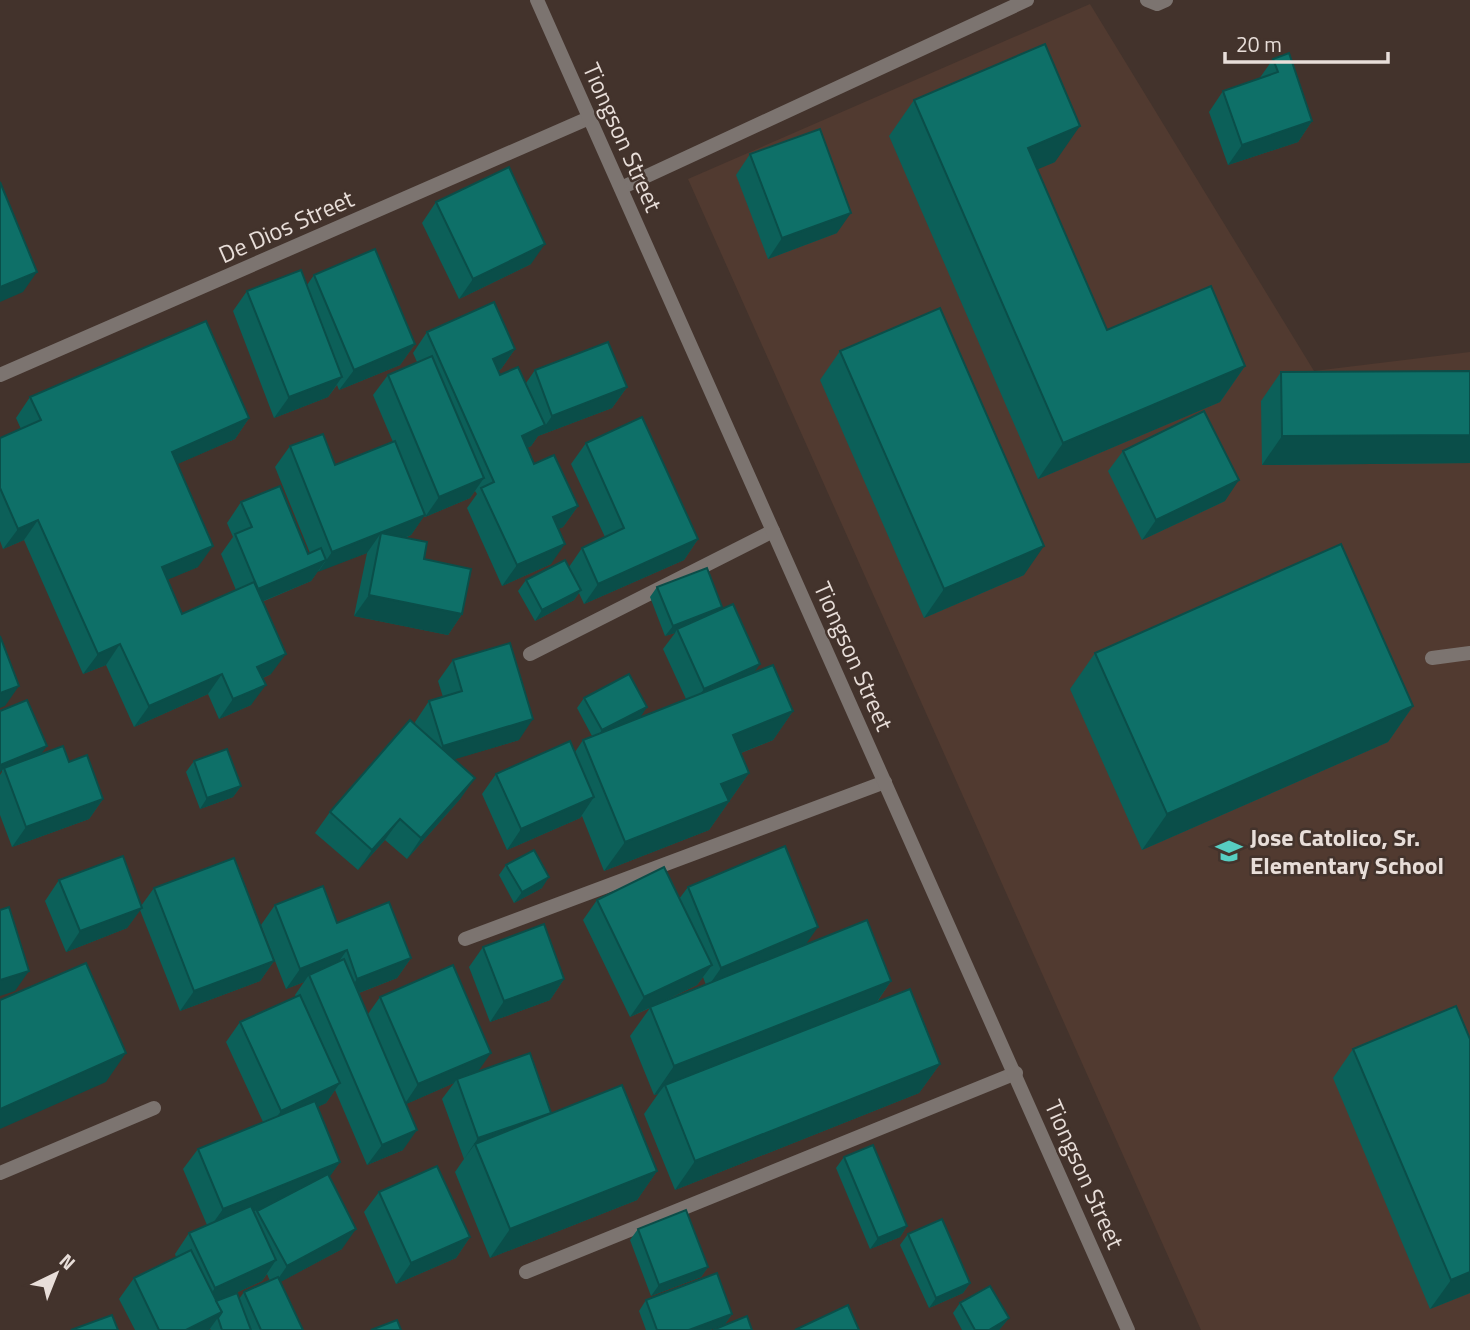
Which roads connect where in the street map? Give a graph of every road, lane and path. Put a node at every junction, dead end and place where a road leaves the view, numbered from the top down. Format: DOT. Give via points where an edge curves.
graph roads {
  1 [pos="537,0"];
  2 [pos="1027,0"];
  3 [pos="1147,0"];
  4 [pos="1166,0"];
  5 [pos="589,118"];
  6 [pos="621,188"];
  7 [pos="0,375"];
  8 [pos="773,531"];
  9 [pos="1470,653"];
  10 [pos="530,654"];
  11 [pos="1432,658"];
  12 [pos="885,782"];
  13 [pos="466,939"];
  14 [pos="1016,1073"];
  15 [pos="154,1108"];
  16 [pos="0,1173"];
  17 [pos="526,1272"];
  18 [pos="1128,1330"];
  1 -- 5 [label="street, Tiongson Street"];
  2 -- 6 [label="street"];
  3 -- 4 [label="street" via="1157,4"];
  5 -- 6 [label="street, Tiongson Street"];
  5 -- 7 [label="street, De Dios Street"];
  6 -- 8 [label="street, Tiongson Street"];
  8 -- 10 [label="street"];
  8 -- 12 [label="street, Tiongson Street"];
  9 -- 11 [label="street"];
  12 -- 13 [label="street"];
  12 -- 14 [label="street, Tiongson Street"];
  14 -- 17 [label="street"];
  14 -- 18 [label="street, Tiongson Street"];
  15 -- 16 [label="street"];
}
